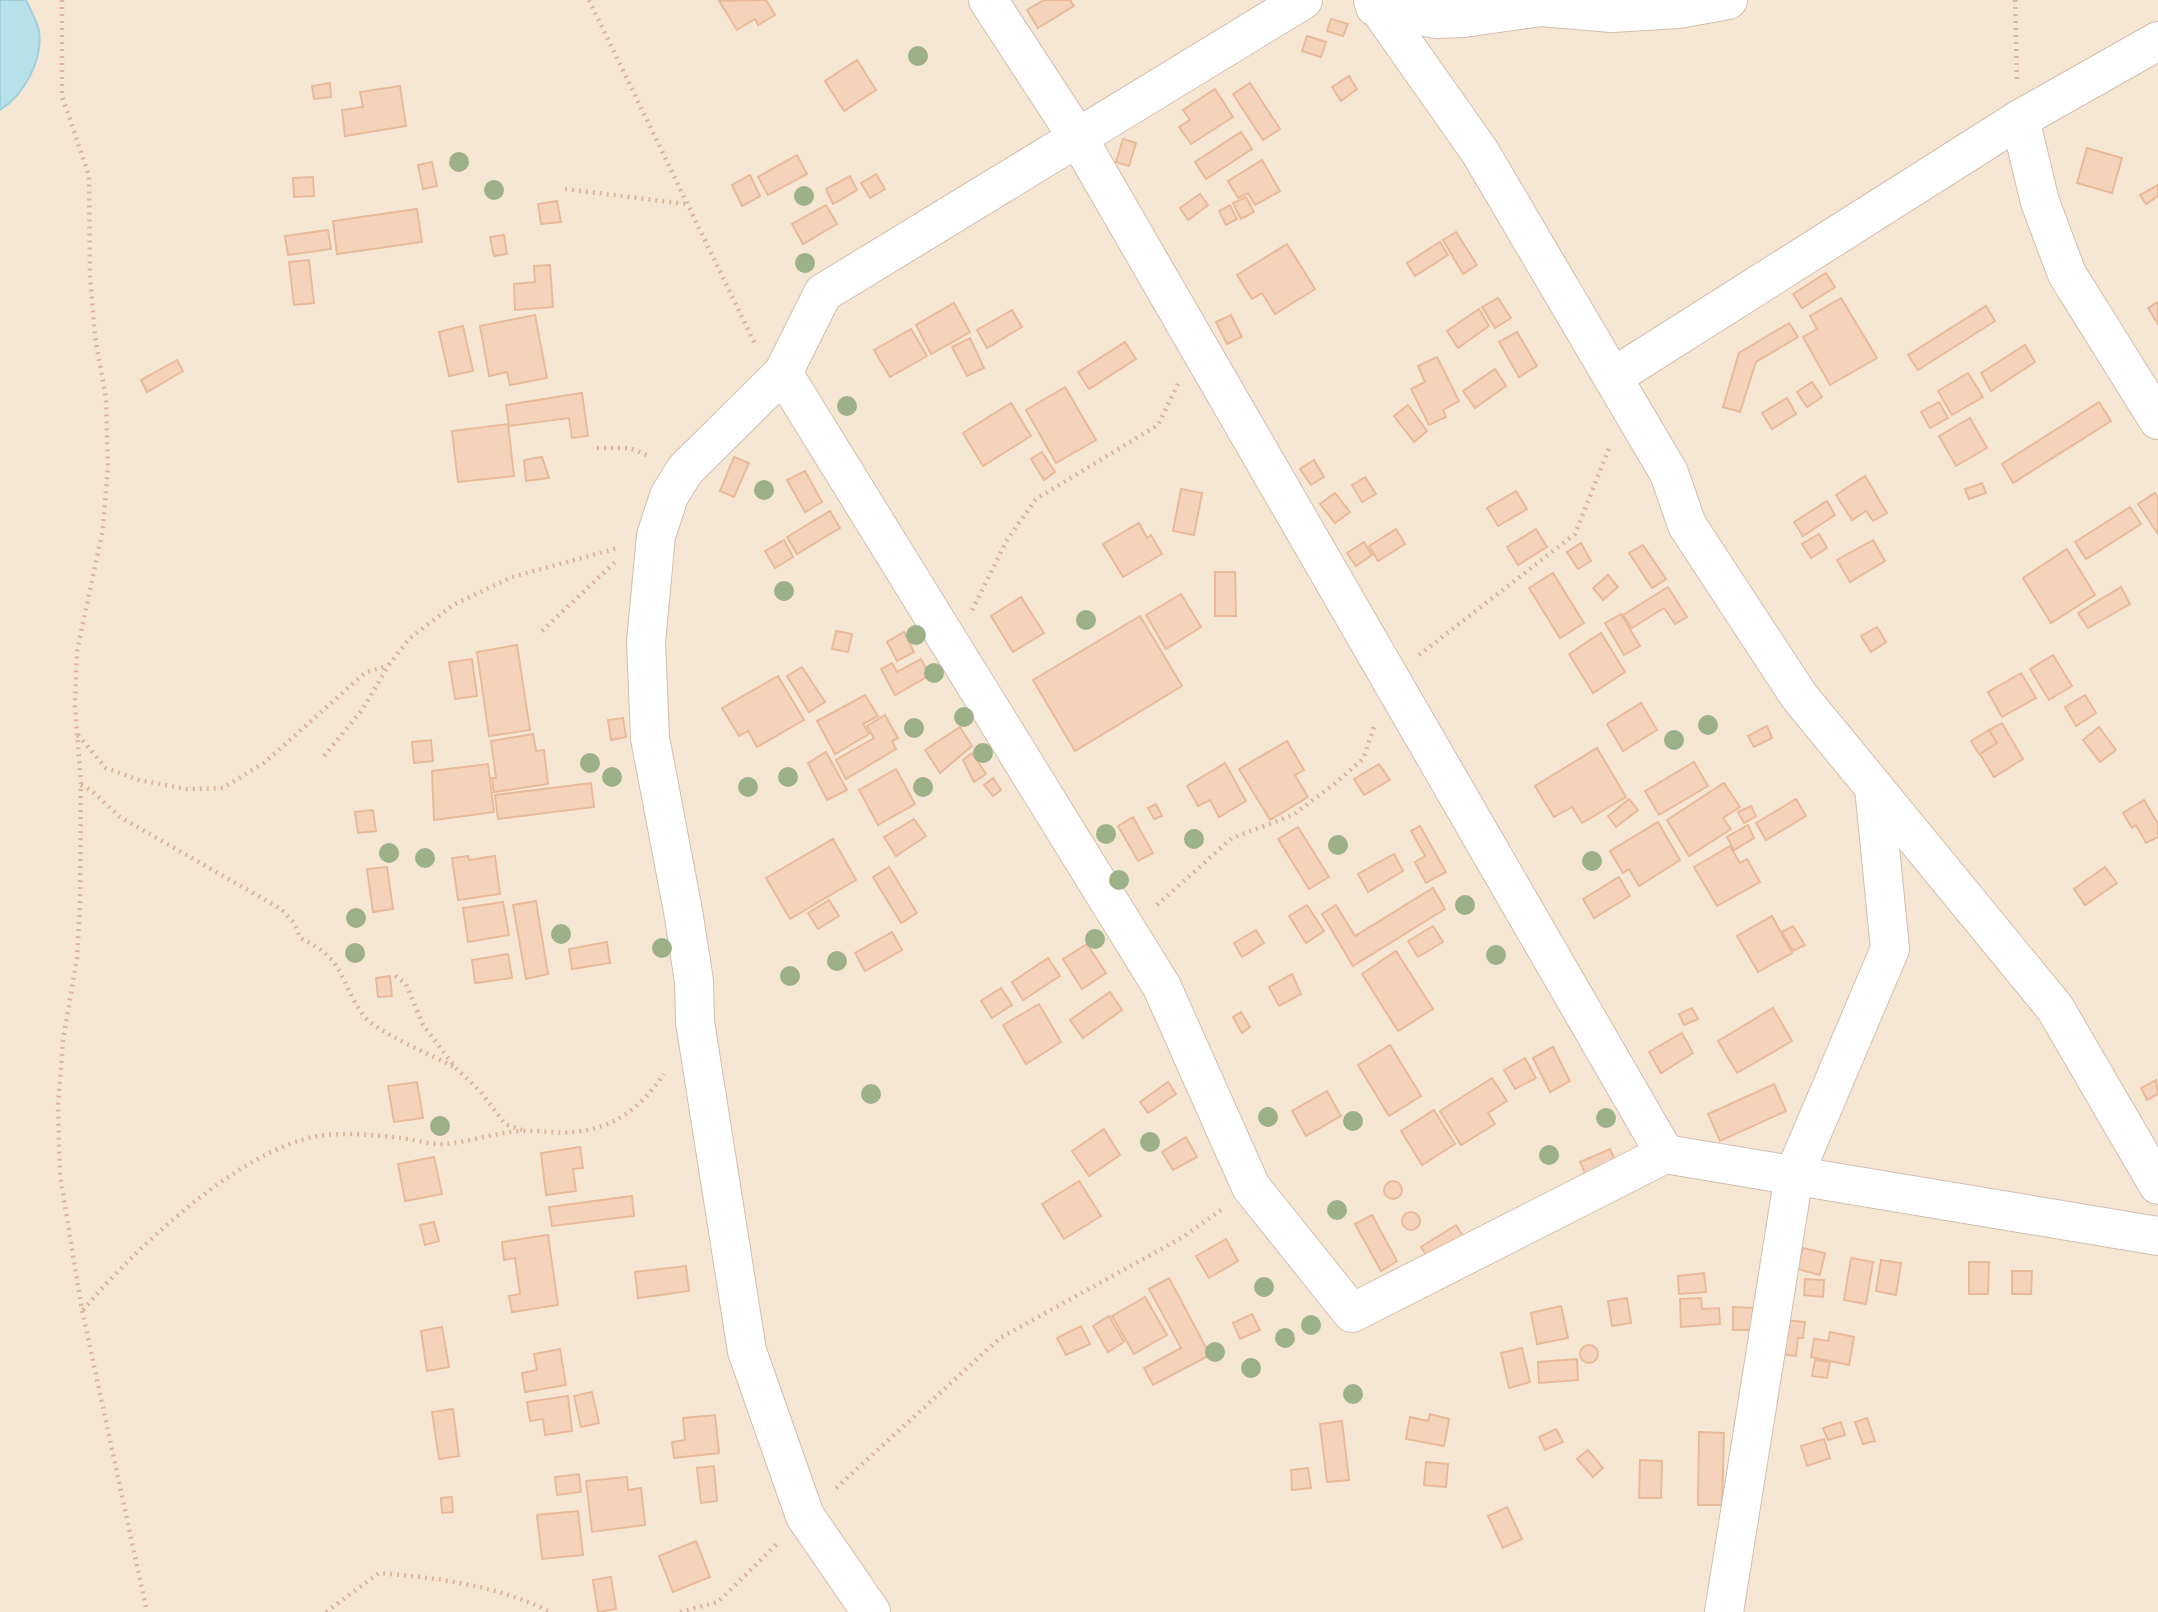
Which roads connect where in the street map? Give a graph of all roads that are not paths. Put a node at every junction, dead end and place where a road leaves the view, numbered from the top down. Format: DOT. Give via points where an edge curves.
graph roads {
  1 [pos="988,0"];
  2 [pos="1303,0"];
  3 [pos="1728,0"];
  4 [pos="1374,3"];
  5 [pos="2158,41"];
  6 [pos="2020,119"];
  7 [pos="1078,138"];
  8 [pos="783,373"];
  9 [pos="1613,377"];
  10 [pos="2158,420"];
  11 [pos="1874,787"];
  12 [pos="1665,1154"];
  13 [pos="1794,1175"];
  14 [pos="2158,1185"];
  15 [pos="2158,1236"];
  16 [pos="871,1612"];
  17 [pos="1724,1612"];
  1 -- 7 [label="street"];
  2 -- 7 [label="street"];
  3 -- 4 [label="street" via="1678,9 1612,13 1541,7 1437,19"];
  4 -- 9 [label="street" via="1480,152"];
  5 -- 6 [label="street"];
  6 -- 9 [label="street"];
  6 -- 10 [label="street" via="2040,202 2067,274"];
  7 -- 8 [label="street" via="823,293"];
  7 -- 12 [label="street"];
  8 -- 12 [label="street" via="1162,987 1251,1188 1352,1313"];
  8 -- 16 [label="street" via="685,470 664,512 656,536 647,631 650,738 689,946 695,1022 747,1351 805,1516"];
  9 -- 11 [label="street" via="1669,473 1687,525 1798,696"];
  11 -- 13 [label="street" via="1890,949"];
  11 -- 14 [label="street" via="2054,1008"];
  12 -- 13 [label="street"];
  13 -- 15 [label="street"];
  13 -- 17 [label="street"];
}
